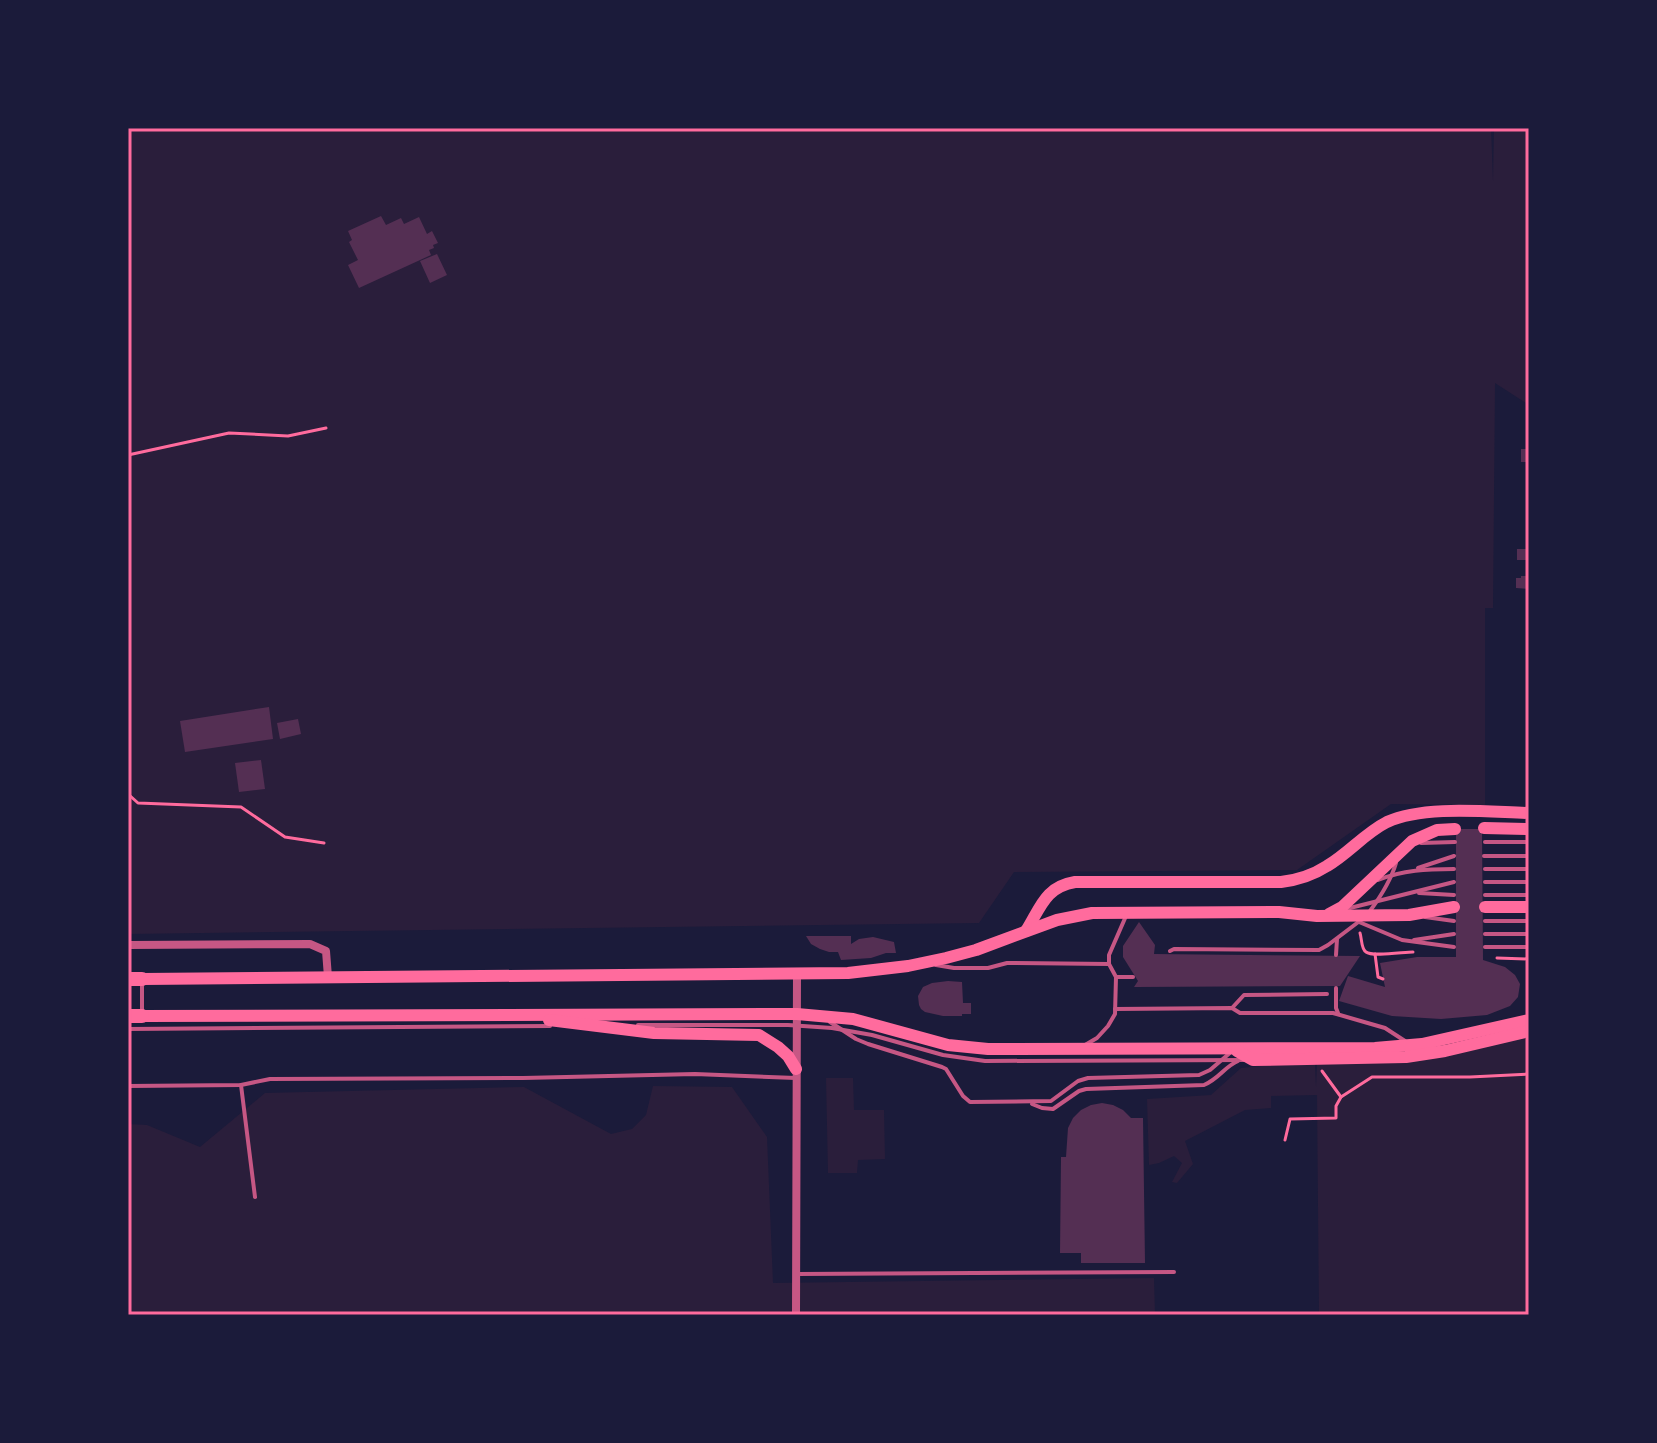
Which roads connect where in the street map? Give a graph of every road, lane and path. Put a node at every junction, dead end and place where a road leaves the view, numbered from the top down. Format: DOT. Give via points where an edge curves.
graph roads {
  1 [pos="326,428"];
  2 [pos="128,455"];
  3 [pos="128,794"];
  4 [pos="1529,813"];
  5 [pos="1529,829"];
  6 [pos="1455,835"];
  7 [pos="1484,835"];
  8 [pos="1529,842"];
  9 [pos="324,843"];
  10 [pos="1401,850"];
  11 [pos="1454,856"];
  12 [pos="1484,856"];
  13 [pos="1529,856"];
  14 [pos="1454,869"];
  15 [pos="1485,869"];
  16 [pos="1529,869"];
  17 [pos="1412,870"];
  18 [pos="1393,874"];
  19 [pos="1454,882"];
  20 [pos="1485,882"];
  21 [pos="1529,882"];
  22 [pos="1365,886"];
  23 [pos="1413,893"];
  24 [pos="1529,895"];
  25 [pos="1378,900"];
  26 [pos="1529,907"];
  27 [pos="1454,908"];
  28 [pos="1485,908"];
  29 [pos="1507,908"];
  30 [pos="1133,912"];
  31 [pos="1335,914"];
  32 [pos="1362,919"];
  33 [pos="1529,921"];
  34 [pos="1026,931"];
  35 [pos="1454,934"];
  36 [pos="1485,934"];
  37 [pos="1529,934"];
  38 [pos="1339,937"];
  39 [pos="1408,941"];
  40 [pos="128,945"];
  41 [pos="1454,947"];
  42 [pos="1485,947"];
  43 [pos="1529,947"];
  44 [pos="1170,951"];
  45 [pos="1375,954"];
  46 [pos="1336,955"];
  47 [pos="927,963"];
  48 [pos="1109,964"];
  49 [pos="797,973"];
  50 [pos="328,977"];
  51 [pos="1116,977"];
  52 [pos="1133,977"];
  53 [pos="135,979"];
  54 [pos="1383,979"];
  55 [pos="1336,988"];
  56 [pos="1327,994"];
  57 [pos="1232,1008"];
  58 [pos="1115,1009"];
  59 [pos="498,1014"];
  60 [pos="1340,1014"];
  61 [pos="818,1015"];
  62 [pos="135,1016"];
  63 [pos="797,1020"];
  64 [pos="1529,1020"];
  65 [pos="591,1025"];
  66 [pos="128,1029"];
  67 [pos="843,1029"];
  68 [pos="1529,1031"];
  69 [pos="1422,1044"];
  70 [pos="1234,1049"];
  71 [pos="1071,1050"];
  72 [pos="1222,1060"];
  73 [pos="1249,1060"];
  74 [pos="1320,1065"];
  75 [pos="796,1074"];
  76 [pos="1529,1074"];
  77 [pos="241,1085"];
  78 [pos="128,1086"];
  79 [pos="1341,1097"];
  80 [pos="1032,1104"];
  81 [pos="1285,1140"];
  82 [pos="255,1197"];
  83 [pos="1174,1272"];
  84 [pos="797,1274"];
  85 [pos="796,1315"];
  1 -- 2 [label="path" via="288,436 229,433"];
  3 -- 9 [label="path" via="138,803 241,807 285,837"];
  4 -- 34 [label="highway" via="1410,814 1376,827 1329,866 1290,881 1060,885 1046,897"];
  5 -- 7 [label="highway"];
  6 -- 10 [label="highway" via="1428,833"];
  7 -- 8 [label="lane"];
  10 -- 18 [label="lane"];
  10 -- 22 [label="highway"];
  11 -- 17 [label="lane"];
  12 -- 13 [label="lane"];
  14 -- 17 [label="lane"];
  15 -- 16 [label="lane"];
  17 -- 18 [label="lane"];
  18 -- 22 [label="lane"];
  18 -- 25 [label="lane"];
  19 -- 23 [label="lane"];
  20 -- 21 [label="lane"];
  22 -- 31 [label="highway"];
  23 -- 25 [label="lane"];
  23 -- 27 [label="lane"];
  24 -- 29 [label="lane"];
  25 -- 31 [label="lane"];
  25 -- 32 [label="lane"];
  26 -- 29 [label="highway"];
  27 -- 32 [label="highway"];
  28 -- 29 [label="highway"];
  29 -- 33 [label="lane"];
  30 -- 31 [label="highway"];
  30 -- 34 [label="highway" via="1086,914"];
  30 -- 48 [label="lane" via="1123,920"];
  31 -- 32 [label="highway"];
  32 -- 38 [label="lane"];
  32 -- 39 [label="lane"];
  34 -- 47 [label="highway"];
  35 -- 39 [label="lane"];
  36 -- 37 [label="lane"];
  38 -- 44 [label="lane" via="1319,950"];
  38 -- 46 [label="lane"];
  39 -- 41 [label="lane"];
  40 -- 50 [label="street" via="310,944 326,951"];
  42 -- 43 [label="lane"];
  45 -- 54 [label="path" via="1378,977"];
  47 -- 48 [label="lane" via="954,968"];
  47 -- 49 [label="highway"];
  48 -- 51 [label="lane"];
  49 -- 50 [label="highway"];
  49 -- 63 [label="street"];
  50 -- 53 [label="highway"];
  51 -- 52 [label="lane"];
  51 -- 58 [label="lane"];
  53 -- 62 [label="lane"];
  55 -- 60 [label="lane"];
  56 -- 57 [label="lane" via="1244,995"];
  57 -- 58 [label="lane"];
  57 -- 60 [label="lane" via="1240,1013"];
  58 -- 71 [label="lane" via="1097,1038"];
  59 -- 62 [label="highway"];
  59 -- 63 [label="highway"];
  59 -- 65 [label="highway"];
  60 -- 69 [label="lane"];
  61 -- 63 [label="highway"];
  61 -- 67 [label="lane"];
  61 -- 71 [label="highway" via="964,1048"];
  63 -- 65 [label="lane"];
  63 -- 67 [label="lane"];
  63 -- 75 [label="street"];
  64 -- 69 [label="highway"];
  65 -- 66 [label="lane"];
  65 -- 75 [label="highway" via="654,1033 759,1035 788,1056"];
  67 -- 72 [label="lane" via="972,1060"];
  67 -- 72 [label="lane" via="868,1044 946,1069 970,1102 1051,1101 1082,1079 1190,1077"];
  68 -- 73 [label="highway" via="1406,1057"];
  69 -- 70 [label="highway"];
  70 -- 71 [label="highway"];
  70 -- 72 [label="lane"];
  70 -- 73 [label="highway"];
  72 -- 73 [label="lane"];
  73 -- 80 [label="lane" via="1234,1062 1219,1077 1197,1086 1086,1089 1053,1109"];
  74 -- 79 [label="path"];
  75 -- 77 [label="lane" via="270,1079"];
  75 -- 84 [label="street"];
  76 -- 79 [label="path" via="1372,1077"];
  77 -- 78 [label="lane"];
  77 -- 82 [label="lane"];
  79 -- 81 [label="path" via="1336,1118 1290,1119"];
  83 -- 84 [label="lane"];
  84 -- 85 [label="street"];
}
